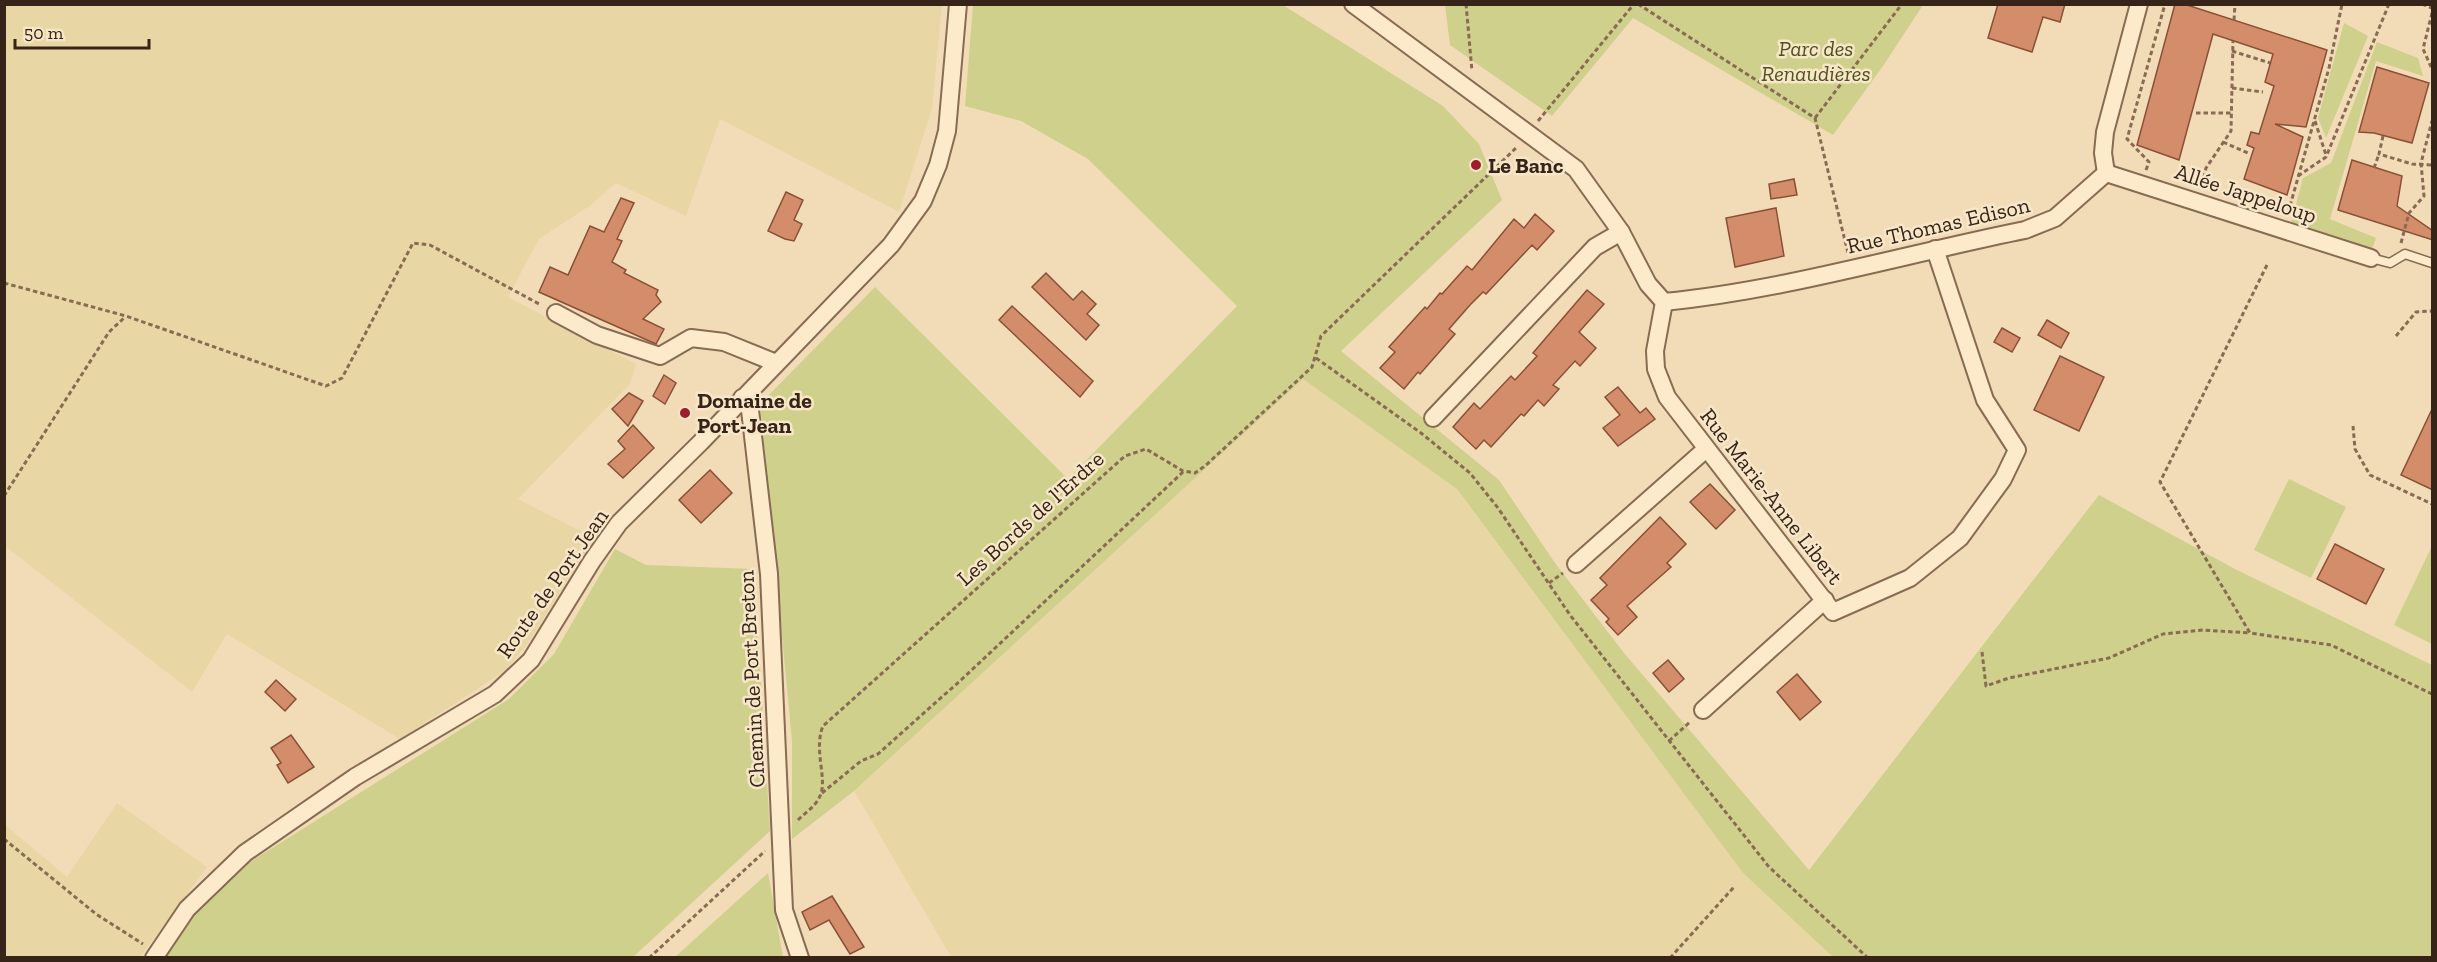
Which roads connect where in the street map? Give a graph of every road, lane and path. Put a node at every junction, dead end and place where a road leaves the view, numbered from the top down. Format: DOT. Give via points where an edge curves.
graph roads {
  1 [pos="958,4"];
  2 [pos="1353,4"];
  3 [pos="1466,4"];
  4 [pos="1636,4"];
  5 [pos="1902,4"];
  6 [pos="2139,4"];
  7 [pos="2165,4"];
  8 [pos="2235,4"];
  9 [pos="2342,4"];
  10 [pos="2389,4"];
  11 [pos="2422,4"];
  12 [pos="2433,8"];
  13 [pos="2433,13"];
  14 [pos="2234,21"];
  15 [pos="2233,41"];
  16 [pos="2232,51"];
  17 [pos="2270,63"];
  18 [pos="2433,69"];
  19 [pos="2232,88"];
  20 [pos="2263,92"];
  21 [pos="1474,95"];
  22 [pos="2196,113"];
  23 [pos="2231,113"];
  24 [pos="1815,118"];
  25 [pos="2314,119"];
  26 [pos="2433,121"];
  27 [pos="1528,134"];
  28 [pos="2383,136"];
  29 [pos="2223,142"];
  30 [pos="2250,154"];
  31 [pos="2379,154"];
  32 [pos="2326,157"];
  33 [pos="2421,163"];
  34 [pos="2433,165"];
  35 [pos="2374,168"];
  36 [pos="2106,173"];
  37 [pos="2298,176"];
  38 [pos="2142,183"];
  39 [pos="2197,201"];
  40 [pos="2283,229"];
  41 [pos="1621,232"];
  42 [pos="1935,249"];
  43 [pos="2371,258"];
  44 [pos="2397,259"];
  45 [pos="2433,263"];
  46 [pos="2266,265"];
  47 [pos="1852,268"];
  48 [pos="4,283"];
  49 [pos="1664,302"];
  50 [pos="2433,311"];
  51 [pos="556,314"];
  52 [pos="126,316"];
  53 [pos="2396,336"];
  54 [pos="1316,358"];
  55 [pos="776,363"];
  56 [pos="742,398"];
  57 [pos="1433,418"];
  58 [pos="2354,426"];
  59 [pos="1706,449"];
  60 [pos="1183,471"];
  61 [pos="4,496"];
  62 [pos="2433,504"];
  63 [pos="1576,564"];
  64 [pos="1825,600"];
  65 [pos="2250,633"];
  66 [pos="1982,652"];
  67 [pos="2433,694"];
  68 [pos="1703,710"];
  69 [pos="1669,741"];
  70 [pos="822,793"];
  71 [pos="781,837"];
  72 [pos="4,839"];
  73 [pos="1734,887"];
  74 [pos="156,954"];
  75 [pos="649,957"];
  76 [pos="800,957"];
  77 [pos="1670,957"];
  78 [pos="1868,957"];
  1 -- 55 [label="street, Route de Port Jean" via="947,131 923,201 891,245"];
  2 -- 21 [label="street"];
  3 -- 21 [label="path"];
  4 -- 24 [label="path"];
  4 -- 27 [label="path"];
  5 -- 24 [label="path"];
  6 -- 36 [label="street" via="2105,132"];
  7 -- 38 [label="path" via="2127,139 2149,162"];
  8 -- 14 [label="path"];
  9 -- 25 [label="path"];
  10 -- 32 [label="path"];
  11 -- 12 [label="path"];
  13 -- 18 [label="path" via="2423,49"];
  15 -- 16 [label="path"];
  16 -- 17 [label="path"];
  16 -- 19 [label="path"];
  19 -- 20 [label="path"];
  19 -- 23 [label="path"];
  21 -- 27 [label="street"];
  22 -- 23 [label="path"];
  23 -- 29 [label="path" via="2231,131"];
  24 -- 47 [label="path"];
  25 -- 32 [label="path"];
  25 -- 37 [label="path"];
  26 -- 33 [label="path"];
  27 -- 41 [label="street" via="1576,169"];
  27 -- 54 [label="path" via="1321,336"];
  28 -- 31 [label="path"];
  29 -- 30 [label="path"];
  29 -- 39 [label="path" via="2206,168"];
  31 -- 33 [label="path"];
  31 -- 35 [label="path"];
  32 -- 37 [label="path"];
  33 -- 34 [label="path"];
  33 -- 44 [label="path" via="2424,196 2409,213"];
  36 -- 38 [label="street, Allée Jappeloup"];
  36 -- 42 [label="street, Rue Thomas Edison" via="2055,218 2025,230"];
  37 -- 40 [label="path"];
  38 -- 39 [label="street, Allée Jappeloup"];
  39 -- 40 [label="street, Allée Jappeloup"];
  40 -- 43 [label="street, Allée Jappeloup"];
  41 -- 49 [label="street" via="1648,284"];
  41 -- 57 [label="street" via="1595,247"];
  42 -- 47 [label="street, Rue Thomas Edison"];
  42 -- 64 [label="street, Rue Marie-Anne Libert" via="1985,399 2017,450 2003,478 1960,538 1910,578 1833,612"];
  43 -- 44 [label="lane" via="2390,262"];
  44 -- 45 [label="lane" via="2405,254"];
  46 -- 65 [label="path" via="2160,483"];
  47 -- 49 [label="street, Rue Thomas Edison" via="1763,288"];
  48 -- 52 [label="path"];
  49 -- 59 [label="street, Rue Marie-Anne Libert" via="1655,351 1656,369 1667,397"];
  50 -- 53 [label="path" via="2416,312"];
  51 -- 52 [label="path" via="430,245 413,243 342,378 326,386"];
  51 -- 55 [label="street" via="597,335 660,356 691,338 724,342"];
  52 -- 61 [label="path" via="109,332"];
  54 -- 60 [label="path" via="1312,367 1205,466 1195,473"];
  54 -- 69 [label="path" via="1470,473 1570,615"];
  55 -- 56 [label="street, Route de Port Jean"];
  56 -- 71 [label="street, Chemin de Port Breton" via="750,410 769,574"];
  56 -- 74 [label="street, Route de Port Jean" via="619,523 531,660 495,694 355,777 245,853 187,909"];
  58 -- 62 [label="path" via="2355,449 2370,475"];
  59 -- 63 [label="street"];
  59 -- 64 [label="street, Rue Marie-Anne Libert"];
  60 -- 70 [label="path" via="961,680 878,754 861,761"];
  60 -- 70 [label="path, Les Bords de l'Erdre" via="1146,449 1125,456 823,726 818,738"];
  64 -- 68 [label="street"];
  65 -- 66 [label="path" via="2203,630 2163,634 2109,658 1986,686"];
  65 -- 67 [label="path" via="2331,645"];
  68 -- 69 [label="path"];
  69 -- 78 [label="path" via="1769,867"];
  70 -- 71 [label="path"];
  71 -- 75 [label="path"];
  71 -- 76 [label="street, Chemin de Port Breton" via="784,910"];
  72 -- 74 [label="path" via="96,914"];
  73 -- 77 [label="path"];
}
